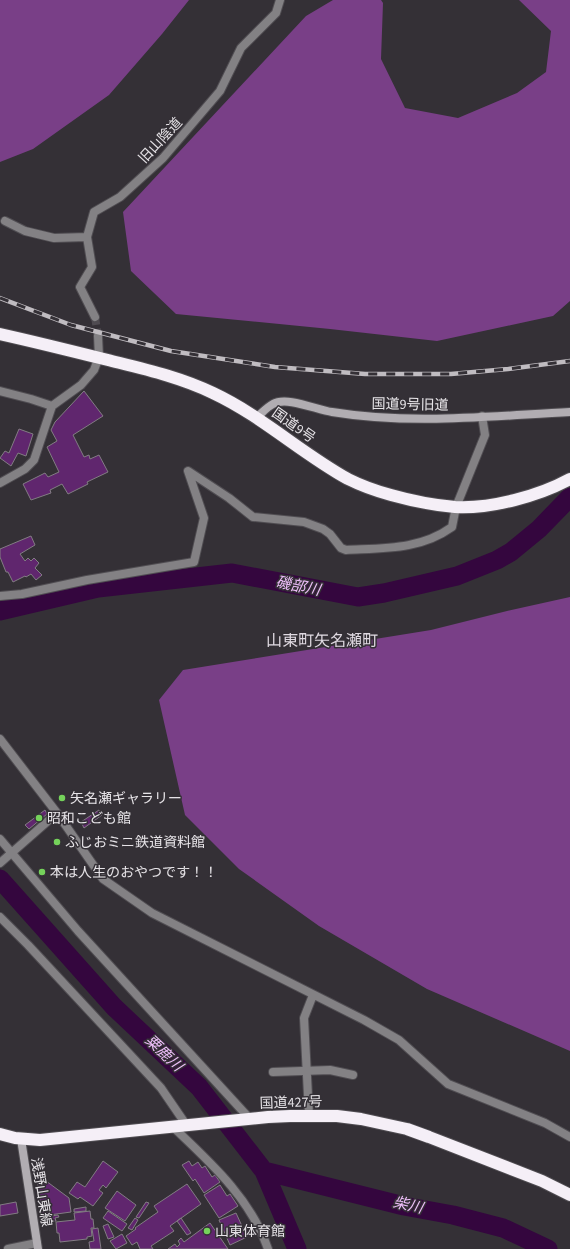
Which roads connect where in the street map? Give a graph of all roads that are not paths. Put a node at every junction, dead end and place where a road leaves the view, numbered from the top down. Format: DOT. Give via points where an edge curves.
graph roads {
  1 [pos="280,0"];
  2 [pos="6,221"];
  3 [pos="87,237"];
  4 [pos="95,317"];
  5 [pos="0,334"];
  6 [pos="98,336"];
  7 [pos="99,358"];
  8 [pos="0,391"];
  9 [pos="52,406"];
  10 [pos="570,412"];
  11 [pos="482,416"];
  12 [pos="257,418"];
  13 [pos="570,479"];
  14 [pos="0,483"];
  15 [pos="456,507"];
  16 [pos="0,596"];
  17 [pos="0,739"];
  18 [pos="57,813"];
  19 [pos="0,839"];
  20 [pos="10,854"];
  21 [pos="0,863"];
  22 [pos="0,917"];
  23 [pos="314,995"];
  24 [pos="307,1071"];
  25 [pos="273,1072"];
  26 [pos="353,1075"];
  27 [pos="309,1115"];
  28 [pos="247,1120"];
  29 [pos="190,1125"];
  30 [pos="174,1127"];
  31 [pos="0,1134"];
  32 [pos="570,1136"];
  33 [pos="21,1139"];
  34 [pos="570,1195"];
  35 [pos="38,1246"];
  36 [pos="8,1249"];
  37 [pos="268,1249"];
  1 -- 3 [label="street, 旧山陰道" via="276,13 241,48 220,91 163,158 120,197 94,212"];
  2 -- 3 [label="street" via="25,231 54,238"];
  3 -- 4 [label="street" via="92,267 80,287"];
  5 -- 7 [label="highway, 国道9号"];
  6 -- 7 [label="street"];
  7 -- 9 [label="street" via="94,370 81,385"];
  7 -- 12 [label="highway, 国道9号" via="180,380 214,393"];
  8 -- 9 [label="street"];
  9 -- 14 [label="street" via="34,460"];
  10 -- 11 [label="street, 国道9号旧道"];
  11 -- 12 [label="street, 国道9号旧道" via="425,419 362,416 331,412 283,400 273,404"];
  11 -- 15 [label="street" via="485,436"];
  12 -- 15 [label="highway, 国道9号" via="298,448 349,479 401,498"];
  13 -- 15 [label="highway, 国道9号" via="535,495"];
  15 -- 16 [label="street" via="452,527 441,535 410,546 346,550 323,529 304,522 253,517 188,471 204,518 194,562"];
  17 -- 18 [label="street"];
  18 -- 20 [label="street"];
  18 -- 23 [label="street" via="103,879 152,913"];
  19 -- 20 [label="street"];
  20 -- 21 [label="street"];
  20 -- 28 [label="street"];
  22 -- 29 [label="street" via="161,1088"];
  23 -- 24 [label="street" via="304,1018"];
  23 -- 32 [label="street" via="399,1040 448,1084 545,1122"];
  24 -- 25 [label="street"];
  24 -- 26 [label="street" via="330,1070"];
  24 -- 27 [label="street"];
  27 -- 28 [label="highway, 国道427号"];
  27 -- 34 [label="highway, 国道427号" via="361,1119 407,1129 542,1181"];
  28 -- 29 [label="highway, 国道427号"];
  29 -- 30 [label="highway, 国道427号"];
  30 -- 33 [label="highway, 国道427号" via="52,1139"];
  30 -- 37 [label="street" via="236,1191 263,1235"];
  31 -- 33 [label="highway, 国道427号"];
  33 -- 35 [label="street, 浅野山東線"];
  35 -- 36 [label="street"];
}
